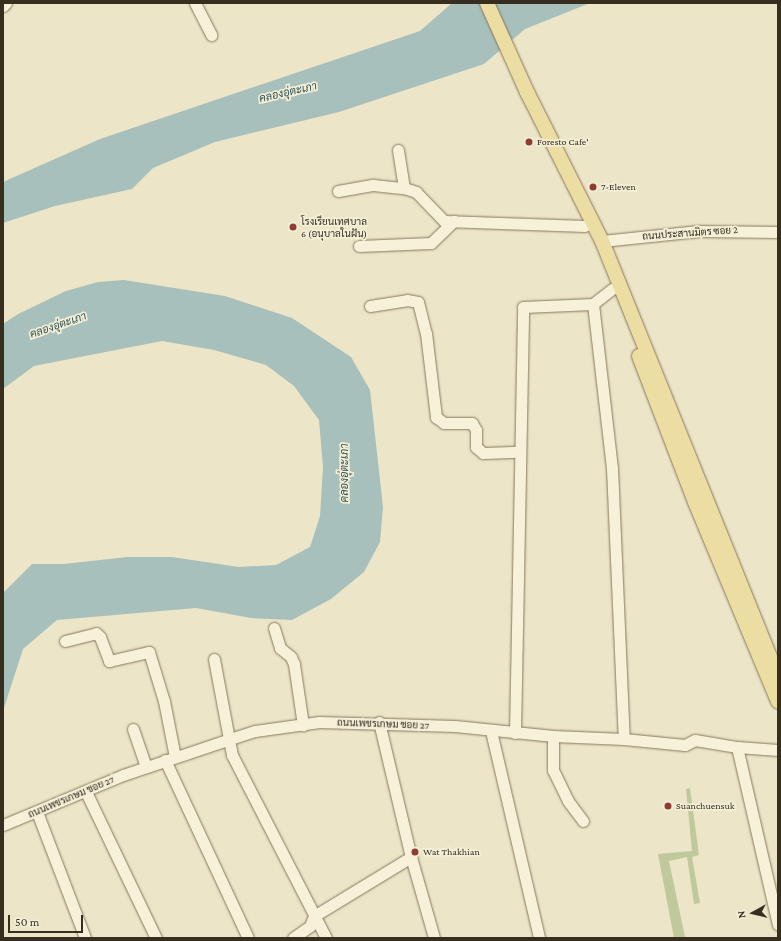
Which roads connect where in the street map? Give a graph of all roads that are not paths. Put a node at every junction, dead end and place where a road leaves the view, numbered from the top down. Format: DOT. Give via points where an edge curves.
graph roads {
  1 [pos="6,3"];
  2 [pos="195,3"];
  3 [pos="487,3"];
  4 [pos="3,6"];
  5 [pos="211,35"];
  6 [pos="525,94"];
  7 [pos="398,150"];
  8 [pos="404,188"];
  9 [pos="338,191"];
  10 [pos="454,221"];
  11 [pos="585,226"];
  12 [pos="778,232"];
  13 [pos="602,241"];
  14 [pos="359,246"];
  15 [pos="612,289"];
  16 [pos="593,304"];
  17 [pos="370,306"];
  18 [pos="634,331"];
  19 [pos="519,452"];
  20 [pos="274,628"];
  21 [pos="65,641"];
  22 [pos="214,659"];
  23 [pos="778,676"];
  24 [pos="778,701"];
  25 [pos="379,722"];
  26 [pos="303,725"];
  27 [pos="133,728"];
  28 [pos="491,731"];
  29 [pos="515,733"];
  30 [pos="553,736"];
  31 [pos="624,739"];
  32 [pos="227,740"];
  33 [pos="736,747"];
  34 [pos="778,750"];
  35 [pos="170,759"];
  36 [pos="146,767"];
  37 [pos="86,792"];
  38 [pos="37,812"];
  39 [pos="583,821"];
  40 [pos="3,825"];
  41 [pos="411,857"];
  42 [pos="314,916"];
  43 [pos="778,924"];
  44 [pos="85,938"];
  45 [pos="156,938"];
  46 [pos="248,938"];
  47 [pos="293,938"];
  48 [pos="326,938"];
  49 [pos="434,938"];
  50 [pos="539,938"];
  1 -- 4 [label="street"];
  2 -- 5 [label="street"];
  3 -- 6 [label="main road" via="513,57"];
  6 -- 11 [label="main road"];
  6 -- 13 [label="main road"];
  7 -- 8 [label="street"];
  8 -- 9 [label="street" via="373,184"];
  8 -- 10 [label="street" via="416,192 444,221"];
  10 -- 11 [label="street"];
  10 -- 14 [label="street" via="431,243"];
  11 -- 15 [label="main road"];
  12 -- 13 [label="street, ถนนประสานมิตร ซอย 2" via="698,231"];
  13 -- 18 [label="main road"];
  15 -- 16 [label="street"];
  15 -- 18 [label="main road"];
  16 -- 19 [label="street" via="523,307"];
  16 -- 31 [label="street" via="612,468"];
  17 -- 19 [label="street" via="407,300 418,302 426,333 436,417 444,423 472,423 476,430 476,447 483,453"];
  18 -- 23 [label="main road"];
  18 -- 24 [label="main road" via="695,502"];
  19 -- 29 [label="street"];
  20 -- 26 [label="street" via="280,648 291,657 294,664"];
  21 -- 35 [label="street" via="96,633 109,660 149,652 164,700"];
  22 -- 32 [label="street"];
  25 -- 26 [label="street, ถนนเพชรเกษม ซอย 27"];
  25 -- 28 [label="street, ถนนเพชรเกษม ซอย 27"];
  25 -- 41 [label="street"];
  26 -- 32 [label="street, ถนนเพชรเกษม ซอย 27" via="255,731"];
  27 -- 36 [label="street"];
  28 -- 29 [label="street, ถนนเพชรเกษม ซอย 27"];
  28 -- 50 [label="street"];
  29 -- 30 [label="street, ถนนเพชรเกษม ซอย 27"];
  30 -- 31 [label="street, ถนนเพชรเกษม ซอย 27"];
  30 -- 39 [label="street" via="553,770 568,801"];
  31 -- 33 [label="street, ถนนเพชรเกษม ซอย 27" via="685,745 695,740"];
  32 -- 35 [label="street, ถนนเพชรเกษม ซอย 27"];
  32 -- 42 [label="street" via="241,777"];
  33 -- 34 [label="street, ถนนเพชรเกษม ซอย 27"];
  33 -- 43 [label="street"];
  35 -- 36 [label="street, ถนนเพชรเกษม ซอย 27"];
  35 -- 46 [label="street"];
  36 -- 37 [label="street, ถนนเพชรเกษม ซอย 27"];
  37 -- 38 [label="street, ถนนเพชรเกษม ซอย 27"];
  37 -- 45 [label="street"];
  38 -- 40 [label="street, ถนนเพชรเกษม ซอย 27"];
  38 -- 44 [label="street"];
  41 -- 42 [label="street"];
  41 -- 49 [label="street"];
  42 -- 47 [label="street" via="310,926"];
  42 -- 48 [label="street"];
}
